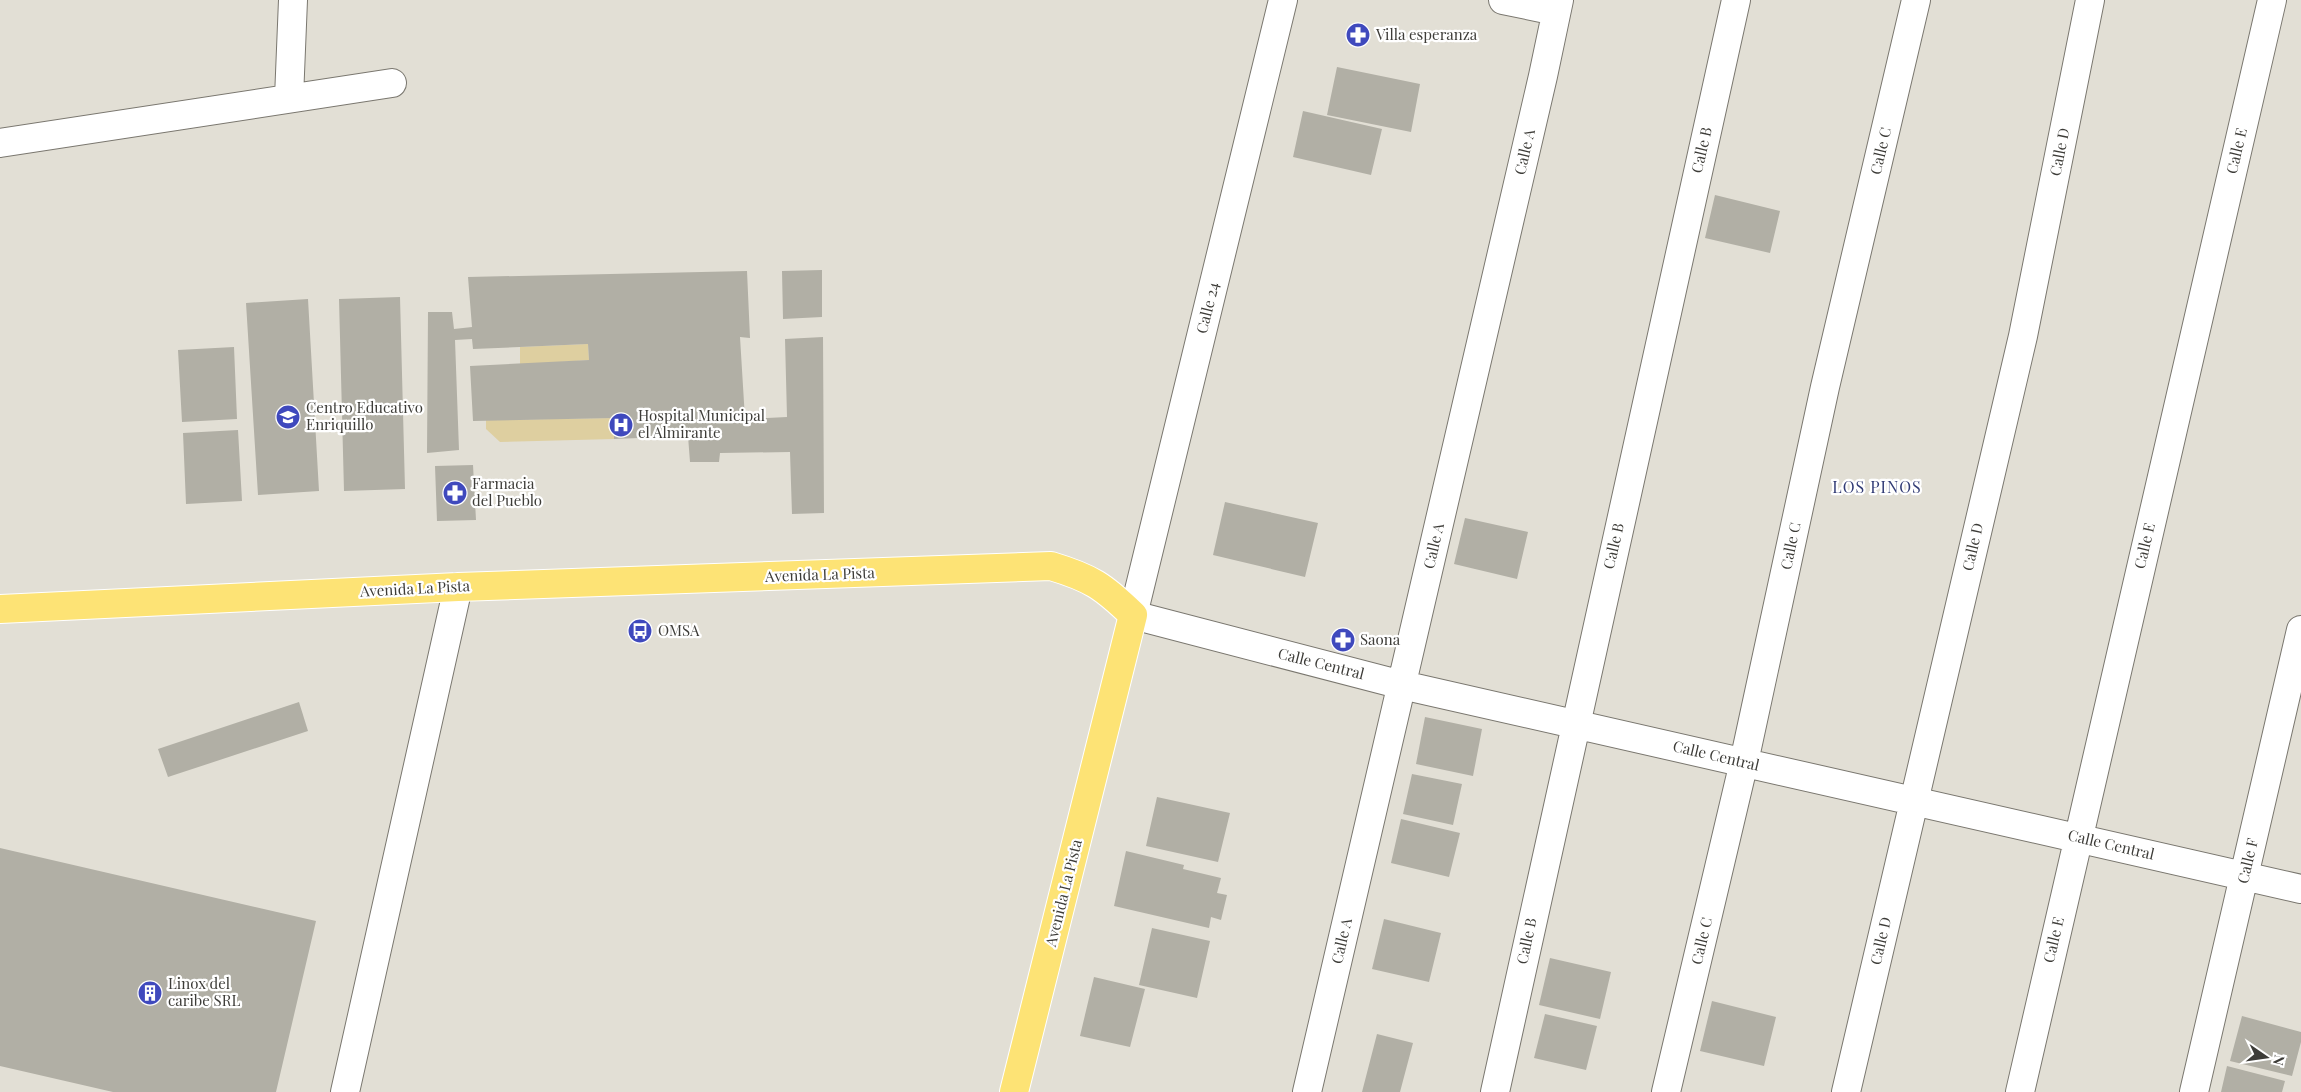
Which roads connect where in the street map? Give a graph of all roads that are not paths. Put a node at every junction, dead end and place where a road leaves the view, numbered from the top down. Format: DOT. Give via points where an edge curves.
graph roads {
  1 [pos="293,0"];
  2 [pos="1283,0"];
  3 [pos="1503,0"];
  4 [pos="1736,0"];
  5 [pos="1916,0"];
  6 [pos="2090,0"];
  7 [pos="2272,0"];
  8 [pos="1557,6"];
  9 [pos="392,83"];
  10 [pos="289,98"];
  11 [pos="0,143"];
  12 [pos="458,587"];
  13 [pos="0,609"];
  14 [pos="1132,615"];
  15 [pos="2301,630"];
  16 [pos="1402,685"];
  17 [pos="2292,713"];
  18 [pos="1574,724"];
  19 [pos="1744,762"];
  20 [pos="1913,800"];
  21 [pos="2077,838"];
  22 [pos="2244,876"];
  23 [pos="2301,888"];
  24 [pos="345,1092"];
  25 [pos="1014,1092"];
  26 [pos="1307,1092"];
  27 [pos="1495,1092"];
  28 [pos="1666,1092"];
  29 [pos="1846,1092"];
  30 [pos="2020,1092"];
  31 [pos="2194,1092"];
  1 -- 10 [label="street"];
  2 -- 14 [label="street, Calle 24"];
  3 -- 8 [label="street"];
  4 -- 18 [label="street, Calle B"];
  5 -- 19 [label="street, Calle C" via="1825,387"];
  6 -- 20 [label="street, Calle D" via="2023,336"];
  7 -- 21 [label="street, Calle E"];
  8 -- 16 [label="street, Calle A"];
  9 -- 10 [label="street"];
  10 -- 11 [label="street"];
  12 -- 13 [label="main road, Avenida La Pista"];
  12 -- 14 [label="main road, Avenida La Pista" via="1051,566 1082,575 1107,590"];
  12 -- 24 [label="street"];
  14 -- 16 [label="street, Calle Central"];
  14 -- 25 [label="main road, Avenida La Pista"];
  15 -- 17 [label="street, Calle F"];
  16 -- 18 [label="street, Calle Central"];
  16 -- 26 [label="street, Calle A"];
  17 -- 22 [label="street, Calle F"];
  18 -- 19 [label="street, Calle Central"];
  18 -- 27 [label="street, Calle B"];
  19 -- 20 [label="street, Calle Central"];
  19 -- 28 [label="street, Calle C"];
  20 -- 21 [label="street, Calle Central"];
  20 -- 29 [label="street, Calle D"];
  21 -- 22 [label="street, Calle Central"];
  21 -- 30 [label="street, Calle E"];
  22 -- 23 [label="street, Calle Central"];
  22 -- 31 [label="street, Calle F"];
}
